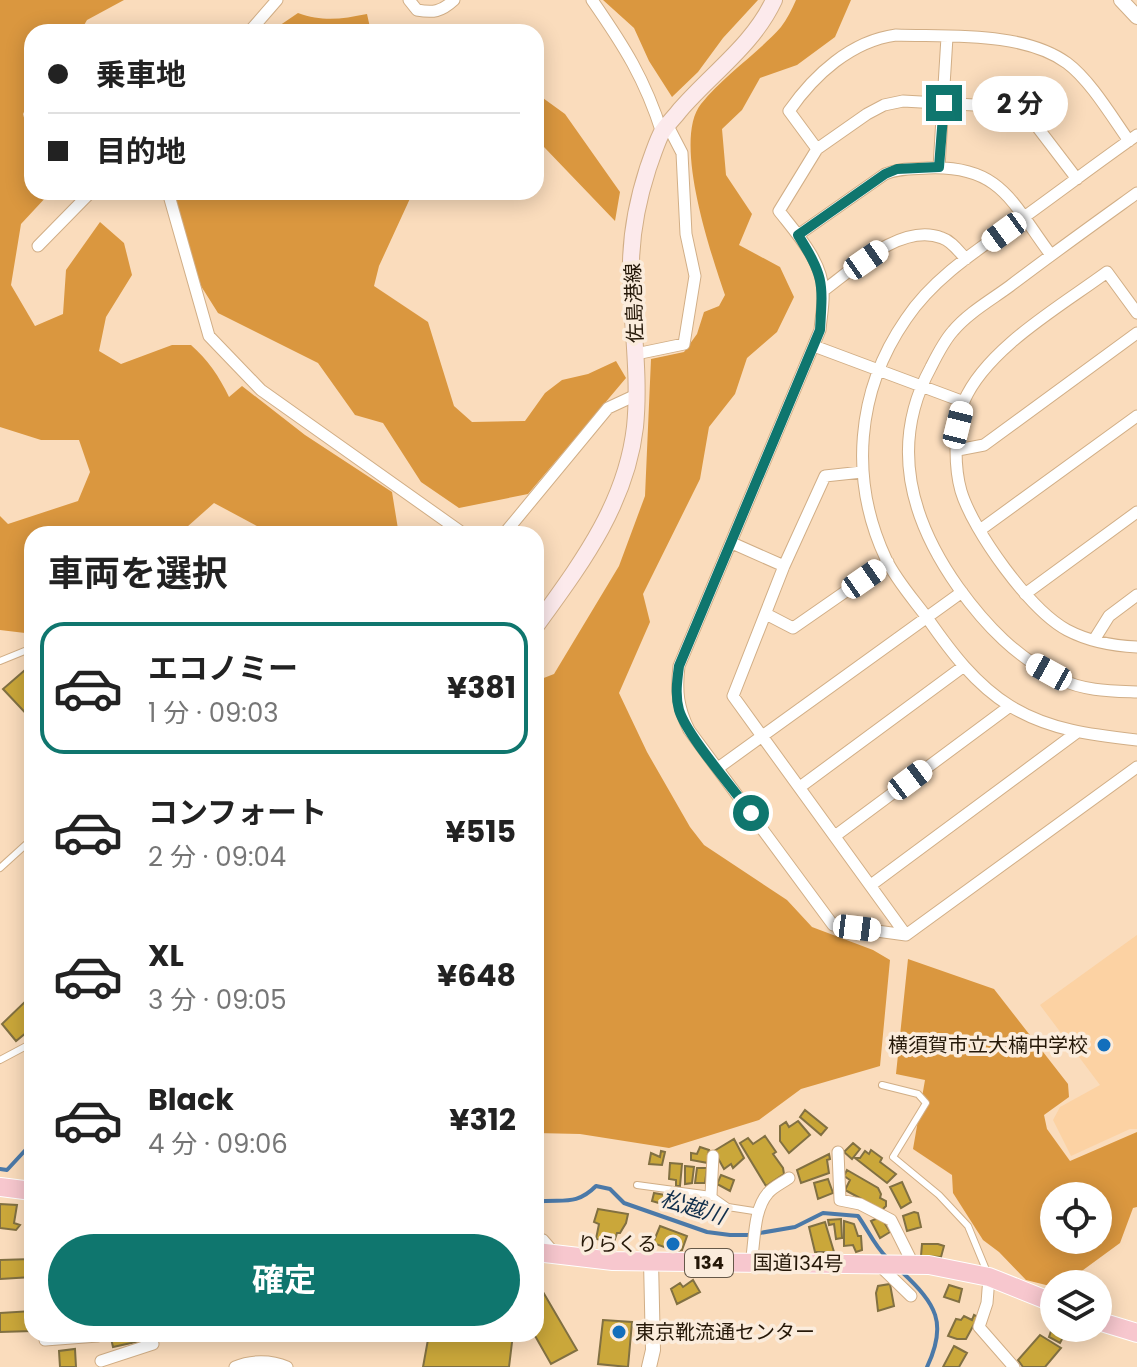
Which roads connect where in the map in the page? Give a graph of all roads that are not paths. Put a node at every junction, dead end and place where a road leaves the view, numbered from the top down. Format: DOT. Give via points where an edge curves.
graph roads {
  1 [pos="409,0"];
  2 [pos="454,0"];
  3 [pos="592,0"];
  4 [pos="774,0"];
  5 [pos="1121,0"];
  6 [pos="273,2"];
  7 [pos="1137,17"];
  8 [pos="255,24"];
  9 [pos="947,37"];
  10 [pos="944,103"];
  11 [pos="665,129"];
  12 [pos="1133,138"];
  13 [pos="817,149"];
  14 [pos="939,167"];
  15 [pos="1077,179"];
  16 [pos="1137,193"];
  17 [pos="83,200"];
  18 [pos="170,200"];
  19 [pos="1023,218"];
  20 [pos="798,235"];
  21 [pos="38,246"];
  22 [pos="1051,255"];
  23 [pos="966,259"];
  24 [pos="823,291"];
  25 [pos="1137,313"];
  26 [pos="1137,333"];
  27 [pos="814,346"];
  28 [pos="636,354"];
  29 [pos="879,368"];
  30 [pos="920,386"];
  31 [pos="636,395"];
  32 [pos="964,402"];
  33 [pos="1137,416"];
  34 [pos="958,450"];
  35 [pos="862,472"];
  36 [pos="1137,512"];
  37 [pos="453,526"];
  38 [pos="511,526"];
  39 [pos="980,530"];
  40 [pos="732,543"];
  41 [pos="888,562"];
  42 [pos="784,566"];
  43 [pos="962,592"];
  44 [pos="1025,594"];
  45 [pos="1137,595"];
  46 [pos="766,614"];
  47 [pos="544,615"];
  48 [pos="927,617"];
  49 [pos="1094,640"];
  50 [pos="1137,647"];
  51 [pos="24,651"];
  52 [pos="0,661"];
  53 [pos="964,666"];
  54 [pos="1137,692"];
  55 [pos="1010,706"];
  56 [pos="1076,733"];
  57 [pos="763,737"];
  58 [pos="1137,740"];
  59 [pos="1137,767"];
  60 [pos="718,768"];
  61 [pos="800,787"];
  62 [pos="835,836"];
  63 [pos="24,846"];
  64 [pos="0,868"];
  65 [pos="871,885"];
  66 [pos="906,935"];
  67 [pos="24,1047"];
  68 [pos="0,1060"];
  69 [pos="882,1085"];
  70 [pos="838,1152"];
  71 [pos="713,1156"];
  72 [pos="789,1178"];
  73 [pos="637,1185"];
  74 [pos="0,1187"];
  75 [pos="24,1190"];
  76 [pos="711,1195"];
  77 [pos="758,1217"];
  78 [pos="544,1241"];
  79 [pos="544,1253"];
  80 [pos="556,1254"];
  81 [pos="651,1261"];
  82 [pos="751,1263"];
  83 [pos="880,1264"];
  84 [pos="911,1264"];
  85 [pos="989,1277"];
  86 [pos="911,1296"];
  87 [pos="1040,1297"];
  88 [pos="1112,1325"];
  89 [pos="1137,1333"];
  90 [pos="99,1342"];
  91 [pos="153,1344"];
  92 [pos="102,1364"];
  93 [pos="235,1367"];
  94 [pos="287,1367"];
  95 [pos="649,1367"];
  96 [pos="1014,1367"];
  1 -- 2 [label="street" via="417,10 432,13"];
  3 -- 11 [label="street" via="636,65"];
  4 -- 11 [label="main road, 佐島港線" via="745,45"];
  5 -- 7 [label="street"];
  6 -- 8 [label="street"];
  9 -- 10 [label="street"];
  9 -- 12 [label="street" via="1015,42 1057,57 1081,76"];
  9 -- 13 [label="street" via="876,38 808,84 789,111"];
  10 -- 13 [label="street" via="884,105"];
  10 -- 14 [label="street"];
  10 -- 15 [label="street" via="1023,114"];
  11 -- 28 [label="main road, 佐島港線" via="636,206 631,272"];
  11 -- 28 [label="street" via="682,153 686,234 695,276 684,344"];
  12 -- 15 [label="street"];
  13 -- 20 [label="street" via="779,211"];
  14 -- 19 [label="street" via="964,169 996,183"];
  14 -- 20 [label="street" via="885,174"];
  15 -- 19 [label="street"];
  16 -- 22 [label="street"];
  17 -- 21 [label="street"];
  18 -- 37 [label="street" via="209,336 261,390"];
  19 -- 22 [label="street"];
  19 -- 23 [label="street"];
  20 -- 24 [label="street"];
  22 -- 30 [label="street" via="952,331"];
  23 -- 24 [label="street" via="942,238 915,235 888,245"];
  23 -- 29 [label="street" via="908,316"];
  24 -- 27 [label="street"];
  25 -- 32 [label="street" via="1107,272 1001,350"];
  26 -- 34 [label="street" via="984,445"];
  27 -- 29 [label="street"];
  27 -- 40 [label="street"];
  28 -- 31 [label="main road, 佐島港線"];
  29 -- 30 [label="street"];
  29 -- 35 [label="street" via="868,402"];
  30 -- 32 [label="street"];
  30 -- 43 [label="street" via="908,464 913,495 936,556"];
  31 -- 38 [label="street" via="608,408"];
  31 -- 47 [label="main road, 佐島港線" via="630,453 611,511 593,547"];
  32 -- 34 [label="street"];
  33 -- 39 [label="street"];
  34 -- 39 [label="street" via="961,490"];
  35 -- 41 [label="street" via="867,505"];
  35 -- 42 [label="street" via="825,476"];
  36 -- 44 [label="street"];
  39 -- 44 [label="street"];
  40 -- 42 [label="street"];
  40 -- 60 [label="street" via="679,666 676,687 684,720"];
  41 -- 46 [label="street" via="793,628"];
  41 -- 48 [label="street"];
  42 -- 46 [label="street"];
  43 -- 48 [label="street"];
  43 -- 54 [label="street" via="986,624 1034,664 1093,690"];
  44 -- 49 [label="street" via="1067,630"];
  45 -- 49 [label="street" via="1109,616"];
  46 -- 57 [label="street" via="733,696"];
  48 -- 53 [label="street"];
  48 -- 57 [label="street"];
  49 -- 50 [label="street"];
  51 -- 52 [label="lane"];
  53 -- 55 [label="street"];
  53 -- 61 [label="street"];
  55 -- 56 [label="street"];
  55 -- 62 [label="street"];
  56 -- 58 [label="street"];
  56 -- 65 [label="street"];
  57 -- 60 [label="street"];
  57 -- 61 [label="street"];
  59 -- 66 [label="street"];
  60 -- 66 [label="street" via="833,925"];
  61 -- 62 [label="street"];
  62 -- 65 [label="street"];
  63 -- 64 [label="lane"];
  65 -- 66 [label="street"];
  67 -- 68 [label="lane"];
  69 -- 85 [label="lane" via="918,1094 926,1103 893,1157 968,1226"];
  70 -- 84 [label="street" via="840,1200 891,1220"];
  71 -- 76 [label="street"];
  72 -- 77 [label="street" via="768,1192"];
  73 -- 76 [label="lane"];
  74 -- 75 [label="highway"];
  76 -- 77 [label="lane"];
  77 -- 82 [label="street"];
  78 -- 80 [label="street"];
  79 -- 80 [label="highway, 国道134号 / 134"];
  80 -- 81 [label="highway, 国道134号 / 134"];
  81 -- 82 [label="highway, 国道134号 / 134"];
  81 -- 95 [label="street"];
  82 -- 83 [label="highway, 国道134号 / 134"];
  83 -- 84 [label="highway, 国道134号 / 134"];
  83 -- 86 [label="street"];
  84 -- 85 [label="highway, 国道134号 / 134"];
  85 -- 87 [label="highway, 国道134号 / 134"];
  85 -- 96 [label="street" via="979,1327"];
  88 -- 89 [label="highway"];
  90 -- 92 [label="street"];
  91 -- 92 [label="street"];
  93 -- 94 [label="street" via="274,1361"];
}
